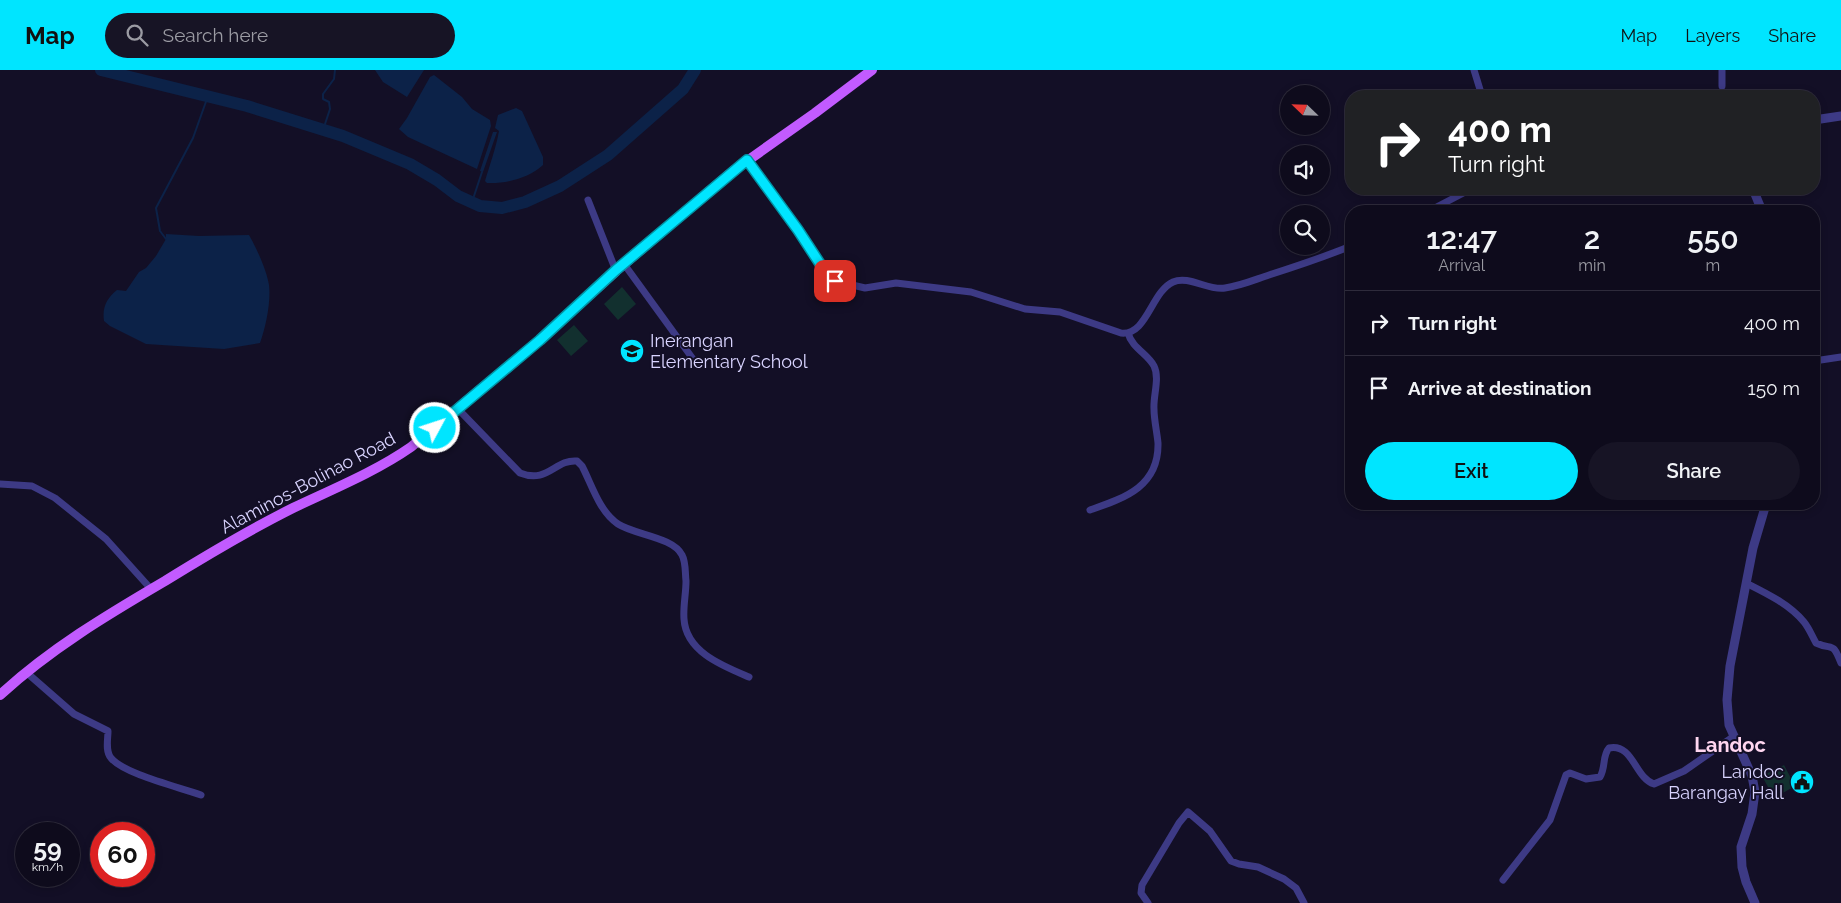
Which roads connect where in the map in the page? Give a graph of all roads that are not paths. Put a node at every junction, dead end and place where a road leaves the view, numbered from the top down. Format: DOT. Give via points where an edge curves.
graph roads {
  1 [pos="872,70"];
  2 [pos="1474,70"];
  3 [pos="1722,70"];
  4 [pos="1722,86"];
  5 [pos="1480,90"];
  6 [pos="1841,116"];
  7 [pos="1820,119"];
  8 [pos="747,160"];
  9 [pos="1460,195"];
  10 [pos="588,200"];
  11 [pos="1440,205"];
  12 [pos="1345,248"];
  13 [pos="620,267"];
  14 [pos="1128,334"];
  15 [pos="1841,357"];
  16 [pos="693,359"];
  17 [pos="1820,360"];
  18 [pos="458,409"];
  19 [pos="0,484"];
  20 [pos="1090,510"];
  21 [pos="1764,510"];
  22 [pos="1746,583"];
  23 [pos="151,589"];
  24 [pos="1841,663"];
  25 [pos="26,672"];
  26 [pos="749,676"];
  27 [pos="0,695"];
  28 [pos="1733,736"];
  29 [pos="201,795"];
  30 [pos="1503,880"];
  31 [pos="1148,903"];
  32 [pos="1304,903"];
  33 [pos="1754,903"];
  1 -- 8 [label="main road, Alaminos-Bolinao Road"];
  2 -- 5 [label="street"];
  3 -- 4 [label="street"];
  6 -- 7 [label="street"];
  8 -- 13 [label="main road, Alaminos-Bolinao Road"];
  8 -- 14 [label="street" via="828,276 835,281 865,288 896,283 971,292 1025,309 1060,312"];
  9 -- 11 [label="street"];
  10 -- 13 [label="street"];
  12 -- 14 [label="street" via="1223,289 1176,281 1164,288 1142,322"];
  13 -- 16 [label="street"];
  13 -- 18 [label="main road, Alaminos-Bolinao Road"];
  14 -- 20 [label="street" via="1151,360 1156,372 1154,404 1158,450 1153,471 1139,488"];
  15 -- 17 [label="street"];
  18 -- 23 [label="main road, Alaminos-Bolinao Road" via="394,460 293,508"];
  18 -- 26 [label="street" via="520,472 529,476 538,476 567,462 577,461 611,519 679,550 685,564 685,630 697,649 706,656"];
  19 -- 23 [label="street" via="32,486 55,498 106,539"];
  21 -- 22 [label="street" via="1752,548"];
  22 -- 24 [label="street" via="1772,596 1791,611 1804,622 1816,643 1835,650"];
  22 -- 28 [label="street" via="1727,700"];
  23 -- 25 [label="main road, Alaminos-Bolinao Road" via="90,625"];
  25 -- 27 [label="main road, Alaminos-Bolinao Road"];
  25 -- 29 [label="street" via="74,714 108,731 109,755 114,761 146,777"];
  28 -- 30 [label="street" via="1684,771 1654,784 1648,781 1627,753 1615,747 1609,748 1600,777 1586,779 1568,774 1550,820"];
  28 -- 33 [label="street" via="1752,776 1755,792 1752,814 1741,847 1742,867"];
  31 -- 32 [label="street" via="1141,893 1142,885 1188,812 1210,831 1230,860 1258,867 1284,879 1296,888"];
}
